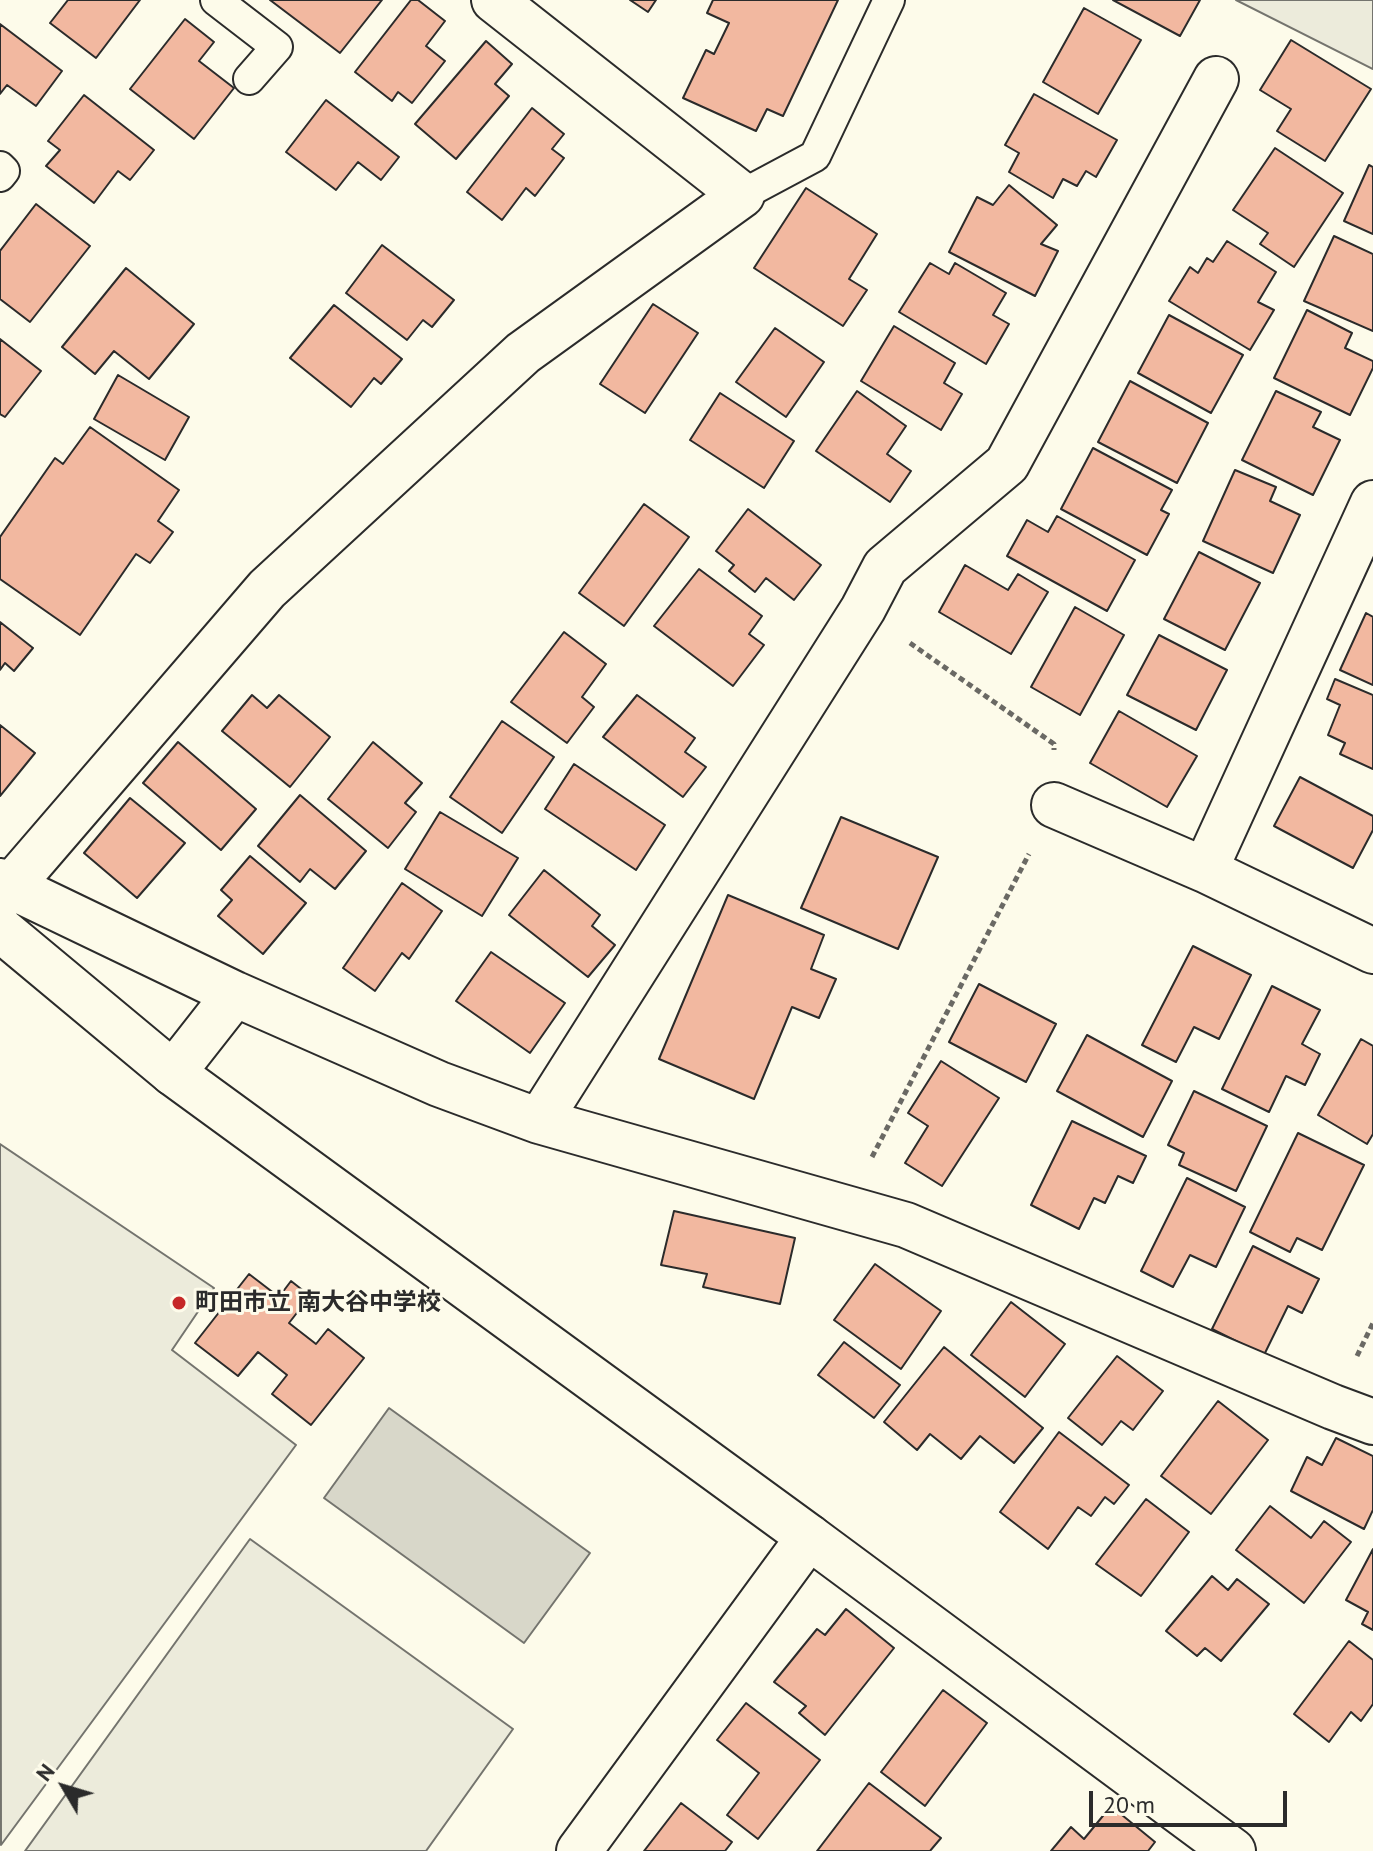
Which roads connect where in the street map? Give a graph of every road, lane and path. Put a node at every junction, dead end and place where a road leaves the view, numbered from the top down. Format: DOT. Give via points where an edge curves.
graph roads {
  1 [pos="216,0"];
  2 [pos="494,0"];
  3 [pos="889,0"];
  4 [pos="249,79"];
  5 [pos="1216,79"];
  6 [pos="0,167"];
  7 [pos="0,176"];
  8 [pos="742,195"];
  9 [pos="1373,503"];
  10 [pos="863,609"];
  11 [pos="1054,805"];
  12 [pos="1205,870"];
  13 [pos="3,888"];
  14 [pos="0,929"];
  15 [pos="1373,951"];
  16 [pos="235,994"];
  17 [pos="173,1073"];
  18 [pos="539,1121"];
  19 [pos="846,1208"];
  20 [pos="1373,1422"];
  21 [pos="809,1537"];
  22 [pos="1223,1848"];
  23 [pos="579,1851"];
  1 -- 4 [label="lane" via="277,47"];
  2 -- 8 [label="street"];
  3 -- 8 [label="lane" via="815,156"];
  5 -- 10 [label="street" via="1007,464 885,567"];
  6 -- 7 [label="lane"];
  8 -- 13 [label="street" via="523,353 267,589"];
  9 -- 12 [label="street"];
  10 -- 11 [label="path" via="1054,744"];
  10 -- 18 [label="street"];
  11 -- 12 [label="street"];
  11 -- 19 [label="path"];
  12 -- 15 [label="street"];
  13 -- 16 [label="street"];
  14 -- 17 [label="street"];
  16 -- 17 [label="street"];
  16 -- 18 [label="street" via="439,1084"];
  17 -- 21 [label="street"];
  18 -- 19 [label="street"];
  19 -- 20 [label="street" via="906,1225"];
  21 -- 22 [label="street"];
  21 -- 23 [label="street"];
}
